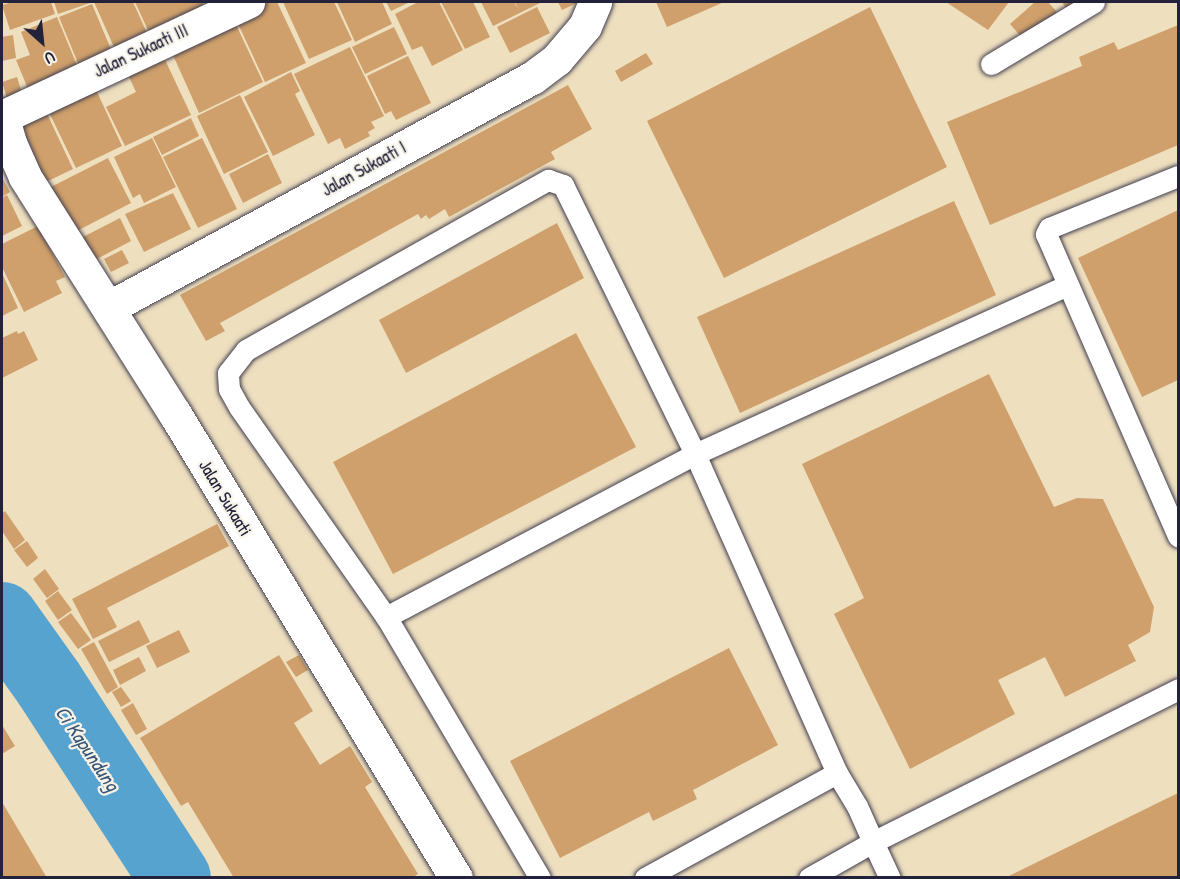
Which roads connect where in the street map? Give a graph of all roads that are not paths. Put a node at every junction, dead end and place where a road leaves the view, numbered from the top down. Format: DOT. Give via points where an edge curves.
graph roads {
  1 [pos="248,2"];
  2 [pos="595,2"];
  3 [pos="1094,2"];
  4 [pos="990,64"];
  5 [pos="2,116"];
  6 [pos="1179,176"];
  7 [pos="1067,285"];
  8 [pos="108,308"];
  9 [pos="695,454"];
  10 [pos="1179,536"];
  11 [pos="386,617"];
  12 [pos="1179,690"];
  13 [pos="837,773"];
  14 [pos="873,842"];
  15 [pos="456,878"];
  16 [pos="540,878"];
  17 [pos="645,878"];
  18 [pos="809,878"];
  19 [pos="890,878"];
  1 -- 5 [label="street, Jalan Sukaati III"];
  2 -- 8 [label="street, Jalan Sukaati I" via="585,26 557,59 532,78"];
  3 -- 4 [label="lane"];
  5 -- 8 [label="street, Jalan Sukaati" via="26,177"];
  6 -- 7 [label="lane" via="1049,228 1047,239"];
  7 -- 9 [label="lane"];
  7 -- 10 [label="lane"];
  8 -- 15 [label="street, Jalan Sukaati"];
  9 -- 11 [label="lane"];
  9 -- 11 [label="lane" via="563,185 554,180 540,182 246,350 228,373 229,389 240,407"];
  9 -- 13 [label="lane"];
  11 -- 16 [label="lane"];
  12 -- 14 [label="lane"];
  13 -- 14 [label="lane"];
  13 -- 17 [label="lane"];
  14 -- 18 [label="lane"];
  14 -- 19 [label="lane"];
}
